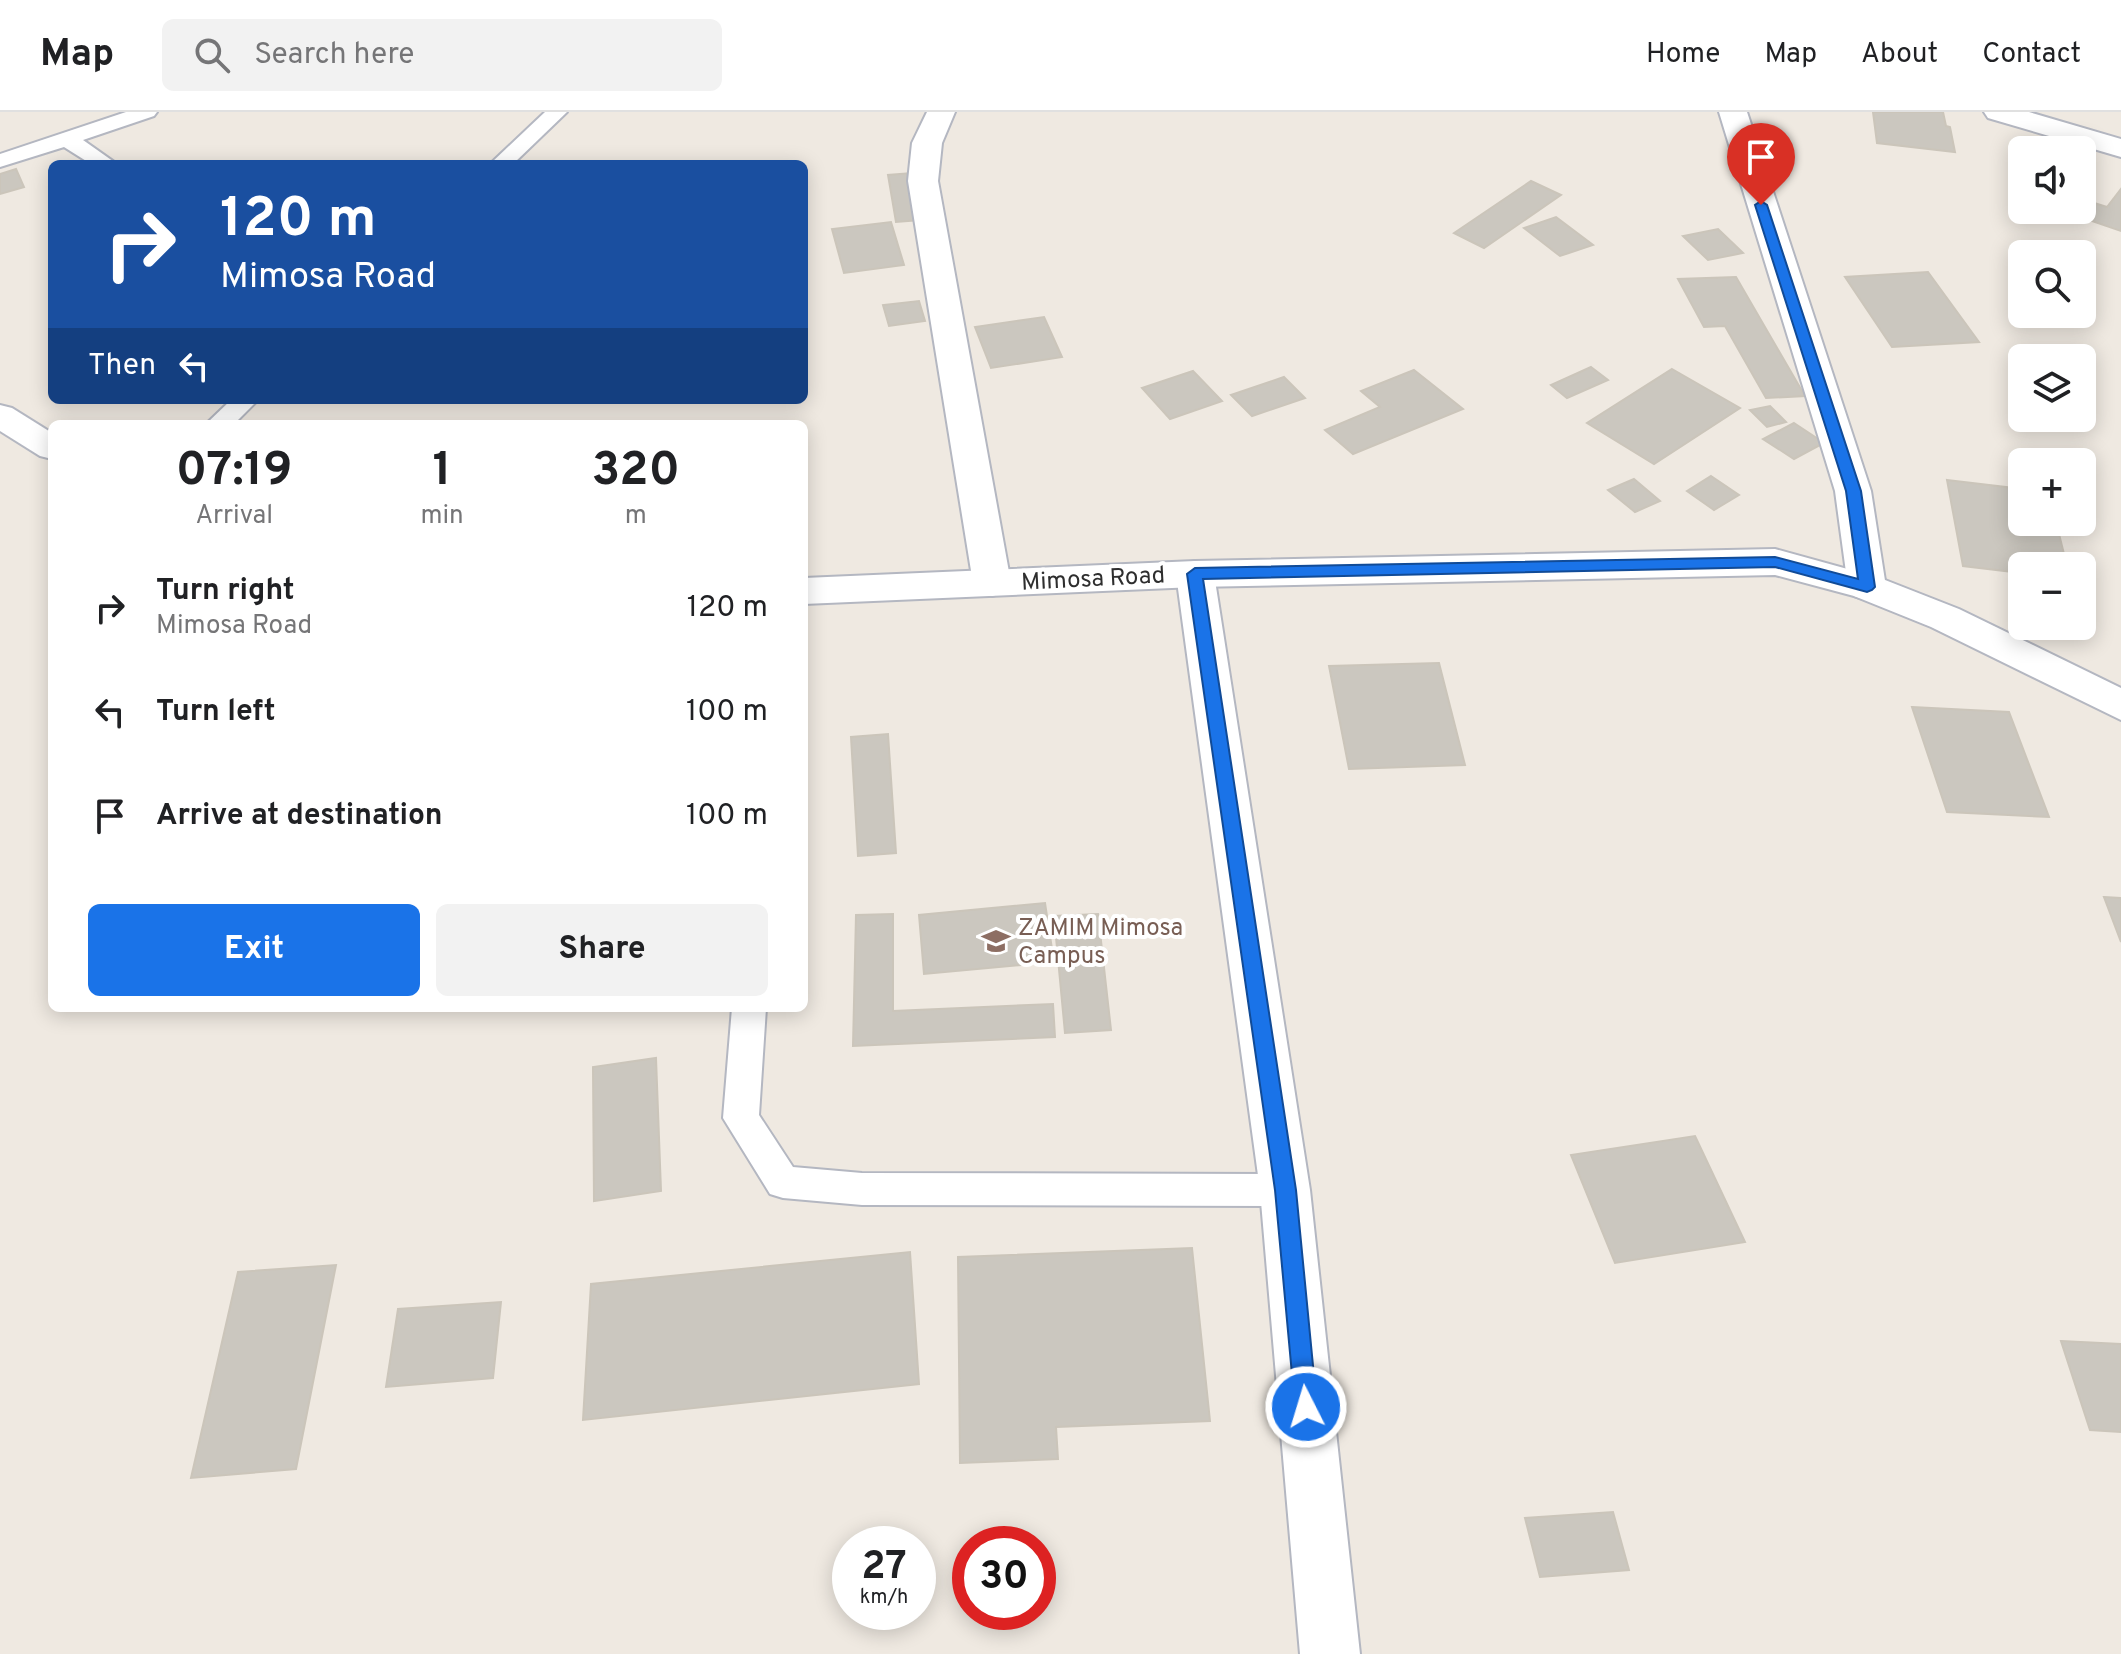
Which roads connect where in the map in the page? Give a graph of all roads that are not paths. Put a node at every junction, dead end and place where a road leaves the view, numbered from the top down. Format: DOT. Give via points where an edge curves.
graph roads {
  1 [pos="147,112"];
  2 [pos="557,112"];
  3 [pos="941,112"];
  4 [pos="1733,112"];
  5 [pos="1998,112"];
  6 [pos="90,121"];
  7 [pos="67,139"];
  8 [pos="2121,148"];
  9 [pos="100,160"];
  10 [pos="505,160"];
  11 [pos="0,161"];
  12 [pos="242,404"];
  13 [pos="0,416"];
  14 [pos="224,420"];
  15 [pos="48,446"];
  16 [pos="1195,574"];
  17 [pos="992,583"];
  18 [pos="1867,587"];
  19 [pos="808,591"];
  20 [pos="2121,705"];
  21 [pos="749,1012"];
  22 [pos="1285,1190"];
  23 [pos="1330,1654"];
  1 -- 6 [label="lane"];
  2 -- 10 [label="lane"];
  3 -- 17 [label="street" via="927,143 923,181"];
  4 -- 18 [label="street" via="1853,491"];
  5 -- 8 [label="street"];
  6 -- 7 [label="lane"];
  7 -- 9 [label="lane"];
  7 -- 11 [label="lane"];
  12 -- 14 [label="lane"];
  13 -- 15 [label="street"];
  16 -- 17 [label="street, Mimosa Road"];
  16 -- 18 [label="street, Mimosa Road" via="1775,562"];
  16 -- 22 [label="street"];
  17 -- 19 [label="street, Mimosa Road"];
  18 -- 20 [label="street, Mimosa Road" via="1945,618"];
  21 -- 22 [label="lane" via="741,1118 783,1182 862,1189"];
  22 -- 23 [label="street"];
}
